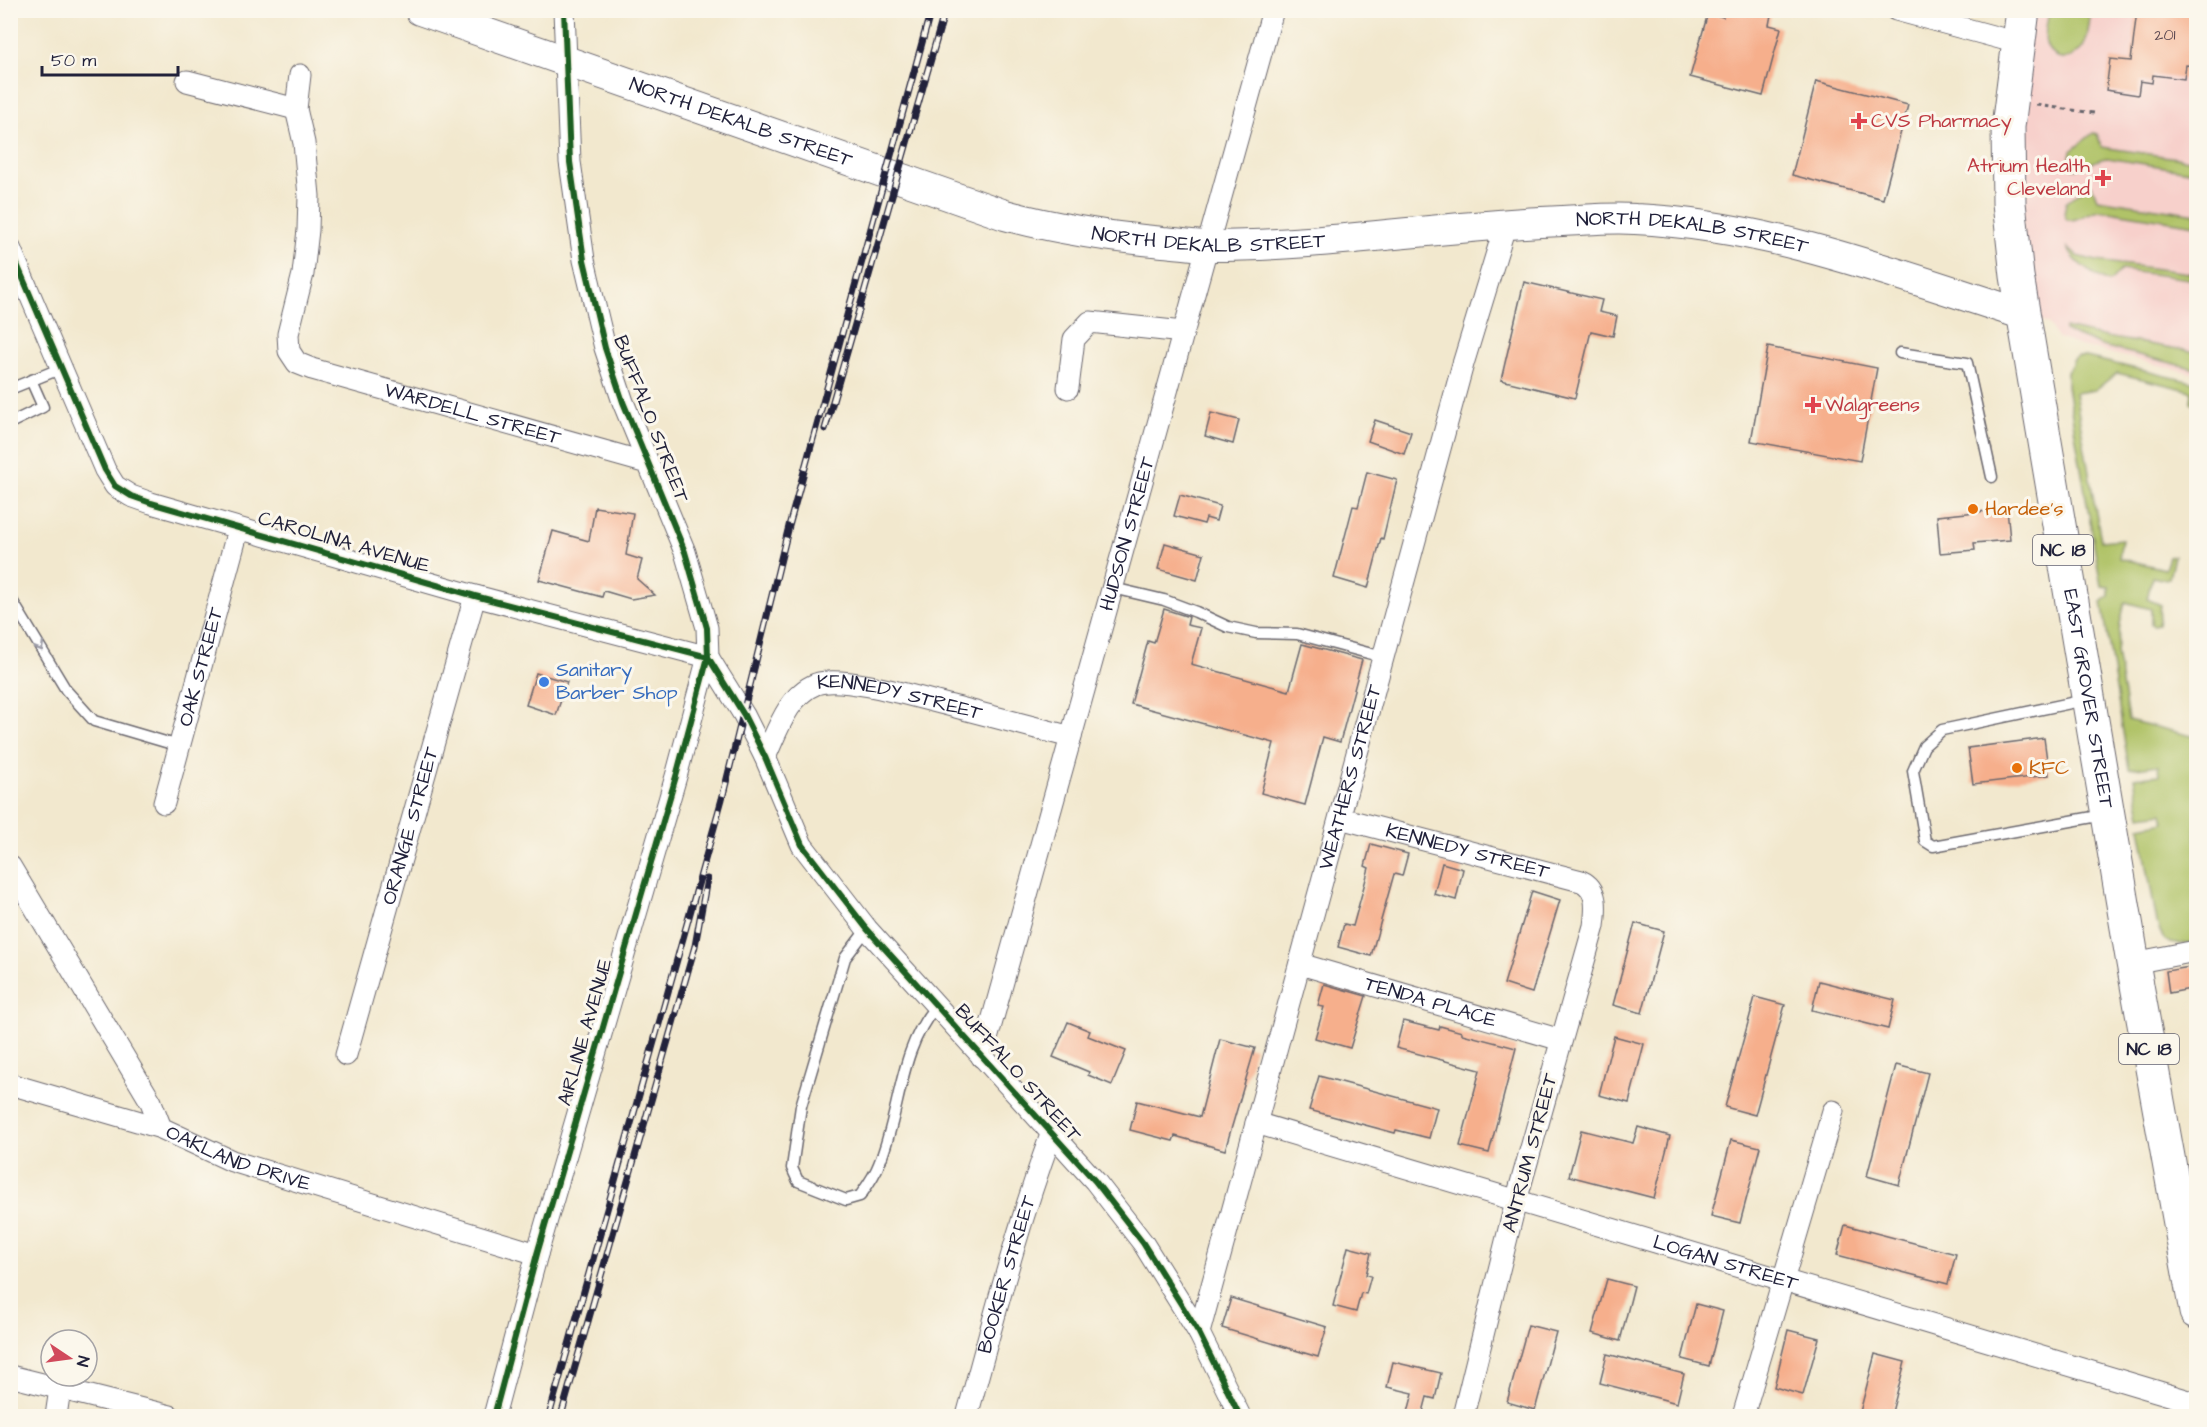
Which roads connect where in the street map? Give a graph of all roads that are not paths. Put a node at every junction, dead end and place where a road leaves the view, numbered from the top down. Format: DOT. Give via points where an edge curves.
graph roads {
  1 [pos="420,10"];
  2 [pos="564,10"];
  3 [pos="1273,10"];
  4 [pos="1896,10"];
  5 [pos="2023,10"];
  6 [pos="2018,43"];
  7 [pos="566,62"];
  8 [pos="300,75"];
  9 [pos="187,81"];
  10 [pos="296,109"];
  11 [pos="1506,223"];
  12 [pos="1208,246"];
  13 [pos="10,248"];
  14 [pos="2022,314"];
  15 [pos="1184,332"];
  16 [pos="1900,353"];
  17 [pos="62,368"];
  18 [pos="31,380"];
  19 [pos="10,388"];
  20 [pos="1068,388"];
  21 [pos="10,423"];
  22 [pos="647,464"];
  23 [pos="1992,477"];
  24 [pos="238,530"];
  25 [pos="1113,588"];
  26 [pos="475,596"];
  27 [pos="10,597"];
  28 [pos="708,657"];
  29 [pos="1383,657"];
  30 [pos="2088,700"];
  31 [pos="1071,737"];
  32 [pos="179,746"];
  33 [pos="765,757"];
  34 [pos="164,803"];
  35 [pos="2108,815"];
  36 [pos="1340,818"];
  37 [pos="10,866"];
  38 [pos="1593,890"];
  39 [pos="867,929"];
  40 [pos="2196,951"];
  41 [pos="2133,963"];
  42 [pos="1300,964"];
  43 [pos="936,1006"];
  44 [pos="1562,1040"];
  45 [pos="346,1054"];
  46 [pos="982,1057"];
  47 [pos="10,1084"];
  48 [pos="1833,1111"];
  49 [pos="1256,1123"];
  50 [pos="161,1128"];
  51 [pos="1051,1135"];
  52 [pos="1516,1201"];
  53 [pos="537,1254"];
  54 [pos="1782,1280"];
  55 [pos="2196,1312"];
  56 [pos="1200,1333"];
  57 [pos="10,1376"];
  58 [pos="60,1389"];
  59 [pos="2196,1403"];
  60 [pos="56,1416"];
  61 [pos="170,1416"];
  62 [pos="494,1416"];
  63 [pos="967,1416"];
  64 [pos="1240,1416"];
  65 [pos="1463,1416"];
  66 [pos="1743,1416"];
  1 -- 7 [label="main road, NORTH DEKALB STREET"];
  2 -- 7 [label="street, BUFFALO STREET"];
  3 -- 12 [label="street, HUDSON STREET"];
  4 -- 6 [label="street"];
  5 -- 6 [label="main road, EAST GROVER STREET / NC 18"];
  6 -- 14 [label="main road, EAST GROVER STREET / NC 18" via="2008,128 2009,203"];
  7 -- 12 [label="main road, NORTH DEKALB STREET" via="1005,215 1089,234"];
  7 -- 22 [label="street, BUFFALO STREET" via="570,162 584,260 605,348"];
  8 -- 10 [label="street"];
  9 -- 10 [label="street"];
  10 -- 22 [label="street, WARDELL STREET" via="309,196 303,274 288,334 289,351 297,363"];
  11 -- 12 [label="main road, NORTH DEKALB STREET" via="1303,242"];
  11 -- 14 [label="main road, NORTH DEKALB STREET" via="1634,218 1757,234"];
  11 -- 29 [label="street, WEATHERS STREET"];
  12 -- 15 [label="street, HUDSON STREET"];
  13 -- 17 [label="street, CAROLINA AVENUE"];
  14 -- 30 [label="main road, EAST GROVER STREET / NC 18"];
  15 -- 20 [label="street" via="1090,322 1074,339"];
  15 -- 25 [label="street, HUDSON STREET"];
  16 -- 23 [label="lane" via="1967,363"];
  17 -- 18 [label="lane"];
  17 -- 24 [label="street, CAROLINA AVENUE" via="115,486 131,496"];
  18 -- 19 [label="lane"];
  18 -- 21 [label="lane" via="43,407"];
  22 -- 28 [label="street, BUFFALO STREET" via="685,552 707,628"];
  24 -- 26 [label="street, CAROLINA AVENUE"];
  24 -- 32 [label="street, OAK STREET"];
  25 -- 29 [label="lane" via="1164,600 1228,627 1256,633 1297,634"];
  25 -- 31 [label="street, HUDSON STREET"];
  26 -- 28 [label="street, CAROLINA AVENUE"];
  26 -- 45 [label="street, ORANGE STREET"];
  27 -- 32 [label="lane, one-way" via="66,690 94,721"];
  28 -- 33 [label="street"];
  28 -- 53 [label="street, AIRLINE AVENUE"];
  29 -- 36 [label="street, WEATHERS STREET"];
  30 -- 35 [label="main road, EAST GROVER STREET / NC 18"];
  30 -- 35 [label="lane" via="1942,730 1924,746 1913,771 1925,841 1933,846"];
  31 -- 33 [label="street, KENNEDY STREET" via="904,694 834,682 817,684 801,693"];
  31 -- 46 [label="street, HUDSON STREET"];
  32 -- 34 [label="street, OAK STREET"];
  33 -- 39 [label="street, BUFFALO STREET" via="802,845"];
  35 -- 41 [label="main road, EAST GROVER STREET / NC 18"];
  36 -- 38 [label="street, KENNEDY STREET" via="1581,880"];
  36 -- 42 [label="street, WEATHERS STREET"];
  37 -- 50 [label="street, OAKLAND DRIVE" via="151,1102"];
  38 -- 44 [label="street, ANTRUM STREET" via="1594,926"];
  39 -- 43 [label="street, BUFFALO STREET"];
  39 -- 43 [label="lane" via="844,958 801,1106 792,1168 798,1181 846,1200 860,1196 879,1164 912,1050"];
  40 -- 41 [label="street"];
  41 -- 55 [label="main road, EAST GROVER STREET / NC 18"];
  42 -- 44 [label="street, TENDA PLACE"];
  42 -- 49 [label="street, WEATHERS STREET"];
  43 -- 46 [label="street, BUFFALO STREET"];
  44 -- 52 [label="street, ANTRUM STREET"];
  46 -- 51 [label="street, BUFFALO STREET"];
  47 -- 50 [label="street"];
  48 -- 54 [label="street"];
  49 -- 52 [label="street, LOGAN STREET"];
  49 -- 56 [label="street, WEATHERS STREET"];
  50 -- 53 [label="street, OAKLAND DRIVE" via="232,1161"];
  51 -- 56 [label="street, BUFFALO STREET" via="1095,1181 1143,1242"];
  51 -- 63 [label="street, BOOKER STREET" via="1000,1295"];
  52 -- 54 [label="street, LOGAN STREET"];
  52 -- 65 [label="street, ANTRUM STREET"];
  53 -- 62 [label="street, AIRLINE AVENUE"];
  54 -- 59 [label="street, LOGAN STREET"];
  54 -- 66 [label="street"];
  56 -- 64 [label="street, BUFFALO STREET"];
  57 -- 58 [label="street"];
  58 -- 60 [label="street"];
  58 -- 61 [label="street"];
}
